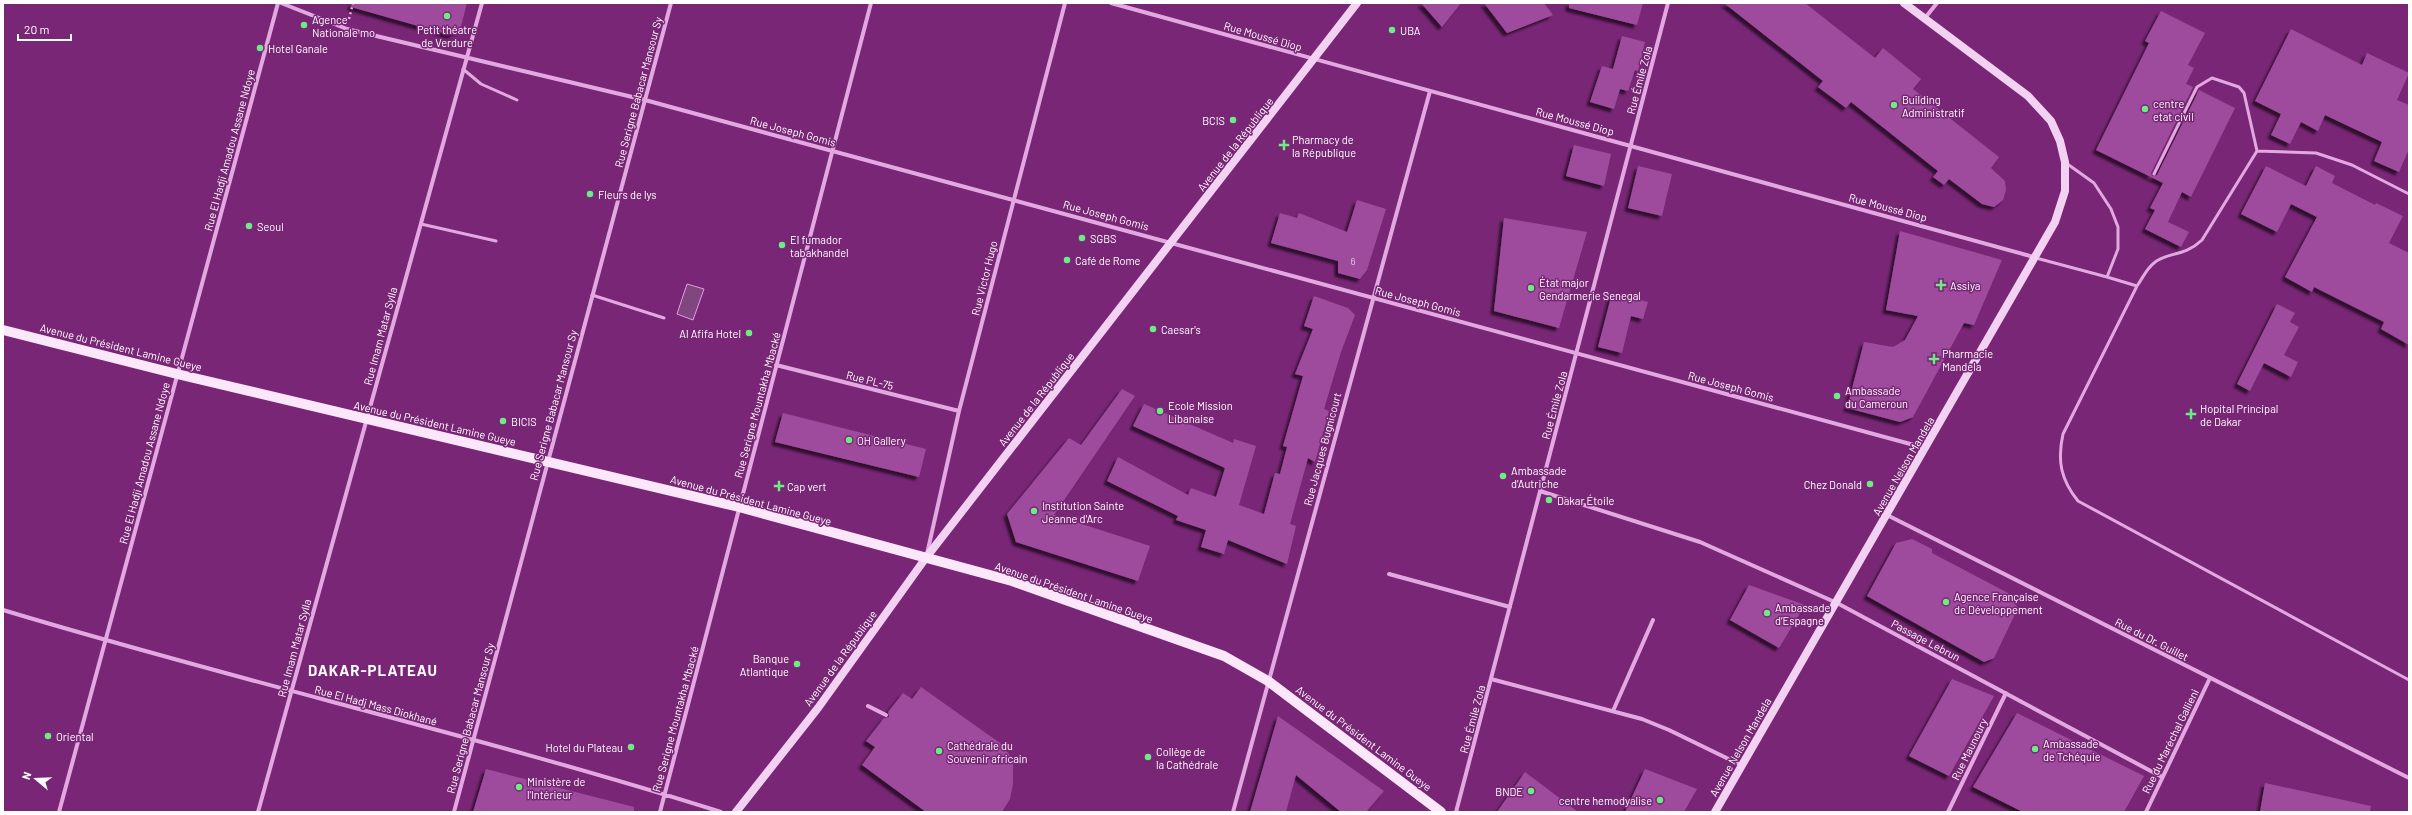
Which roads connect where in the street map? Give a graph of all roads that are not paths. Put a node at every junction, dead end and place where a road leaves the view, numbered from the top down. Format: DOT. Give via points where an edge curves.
graph roads {
  1 [pos="278,3"];
  2 [pos="281,3"];
  3 [pos="482,3"];
  4 [pos="671,3"];
  5 [pos="871,3"];
  6 [pos="1065,3"];
  7 [pos="1111,3"];
  8 [pos="1357,3"];
  9 [pos="1668,3"];
  10 [pos="1904,3"];
  11 [pos="1937,3"];
  12 [pos="1925,18"];
  13 [pos="466,58"];
  14 [pos="1314,59"];
  15 [pos="463,69"];
  16 [pos="1430,91"];
  17 [pos="517,100"];
  18 [pos="645,100"];
  19 [pos="1631,146"];
  20 [pos="832,151"];
  21 [pos="2257,151"];
  22 [pos="2065,162"];
  23 [pos="2154,174"];
  24 [pos="2409,194"];
  25 [pos="1013,200"];
  26 [pos="421,224"];
  27 [pos="496,241"];
  28 [pos="1172,242"];
  29 [pos="2034,257"];
  30 [pos="2107,277"];
  31 [pos="2137,286"];
  32 [pos="592,295"];
  33 [pos="1372,298"];
  34 [pos="664,318"];
  35 [pos="3,330"];
  36 [pos="1576,354"];
  37 [pos="776,365"];
  38 [pos="177,374"];
  39 [pos="959,411"];
  40 [pos="367,419"];
  41 [pos="1926,449"];
  42 [pos="547,462"];
  43 [pos="1540,492"];
  44 [pos="739,507"];
  45 [pos="1887,515"];
  46 [pos="926,559"];
  47 [pos="1389,574"];
  48 [pos="1838,603"];
  49 [pos="1510,607"];
  50 [pos="3,610"];
  51 [pos="1653,620"];
  52 [pos="106,641"];
  53 [pos="2210,678"];
  54 [pos="1492,679"];
  55 [pos="2409,680"];
  56 [pos="1268,681"];
  57 [pos="292,691"];
  58 [pos="2006,693"];
  59 [pos="868,706"];
  60 [pos="1613,711"];
  61 [pos="886,715"];
  62 [pos="474,741"];
  63 [pos="1741,765"];
  64 [pos="2162,777"];
  65 [pos="2409,778"];
  66 [pos="665,794"];
  67 [pos="59,812"];
  68 [pos="258,812"];
  69 [pos="454,812"];
  70 [pos="660,812"];
  71 [pos="721,812"];
  72 [pos="736,812"];
  73 [pos="1234,812"];
  74 [pos="1441,812"];
  75 [pos="1456,812"];
  76 [pos="1715,812"];
  77 [pos="1948,812"];
  78 [pos="2146,812"];
  1 -- 38 [label="street, Rue El Hadji Amadou Assane Ndoye"];
  2 -- 13 [label="street, Rue Joseph Gomis" via="346,29"];
  3 -- 13 [label="street, Rue Imam Matar Sylla"];
  4 -- 18 [label="street, Rue Serigne Babacar Mansour Sy"];
  5 -- 20 [label="street, Rue Serigne Mountakha Mbacké"];
  6 -- 25 [label="street, Rue Victor Hugo"];
  7 -- 14 [label="street, Rue Moussé Diop"];
  8 -- 14 [label="street, Avenue de la République"];
  9 -- 19 [label="street, Rue Émile Zola"];
  10 -- 12 [label="street, Avenue Nelson Mandela"];
  11 -- 12 [label="street"];
  12 -- 22 [label="street, Avenue Nelson Mandela" via="2028,96 2051,121 2060,141"];
  13 -- 15 [label="street, Rue Imam Matar Sylla"];
  13 -- 18 [label="street, Rue Joseph Gomis"];
  14 -- 16 [label="street, Rue Moussé Diop"];
  14 -- 28 [label="street, Avenue de la République"];
  15 -- 17 [label="lane" via="481,84"];
  15 -- 26 [label="street, Rue Imam Matar Sylla"];
  16 -- 19 [label="street, Rue Moussé Diop"];
  16 -- 33 [label="street, Rue Jacques Bugnicourt"];
  18 -- 20 [label="street, Rue Joseph Gomis"];
  18 -- 32 [label="street, Rue Serigne Babacar Mansour Sy"];
  19 -- 29 [label="street, Rue Moussé Diop"];
  19 -- 36 [label="street, Rue Émile Zola"];
  20 -- 25 [label="street, Rue Joseph Gomis"];
  20 -- 37 [label="street, Rue Serigne Mountakha Mbacké"];
  21 -- 23 [label="lane" via="2244,93 2239,87 2212,78 2197,87"];
  21 -- 24 [label="lane" via="2316,153 2352,165"];
  21 -- 31 [label="lane" via="2202,240 2193,249 2155,262"];
  22 -- 29 [label="street, Avenue Nelson Mandela" via="2065,192 2058,214"];
  22 -- 30 [label="lane" via="2094,183 2111,209 2118,227 2118,249"];
  25 -- 28 [label="street, Rue Joseph Gomis"];
  25 -- 39 [label="street, Rue Victor Hugo"];
  26 -- 27 [label="lane"];
  26 -- 40 [label="street, Rue Imam Matar Sylla"];
  28 -- 33 [label="street, Rue Joseph Gomis"];
  28 -- 46 [label="street, Avenue de la République"];
  29 -- 30 [label="lane"];
  29 -- 41 [label="street, Avenue Nelson Mandela"];
  30 -- 31 [label="lane"];
  31 -- 55 [label="lane" via="2063,434 2059,452 2061,472 2067,488 2078,501"];
  32 -- 34 [label="lane"];
  32 -- 42 [label="street, Rue Serigne Babacar Mansour Sy"];
  33 -- 36 [label="street, Rue Joseph Gomis"];
  33 -- 56 [label="street, Rue Jacques Bugnicourt"];
  35 -- 38 [label="main road, Avenue du Président Lamine Gueye"];
  36 -- 41 [label="street, Rue Joseph Gomis"];
  36 -- 43 [label="street, Rue Émile Zola"];
  37 -- 39 [label="street, Rue PL-75"];
  37 -- 44 [label="street, Rue Serigne Mountakha Mbacké"];
  38 -- 40 [label="main road, Avenue du Président Lamine Gueye"];
  38 -- 52 [label="street, Rue El Hadji Amadou Assane Ndoye"];
  39 -- 46 [label="street, Rue Victor Hugo"];
  40 -- 42 [label="main road, Avenue du Président Lamine Gueye"];
  40 -- 57 [label="street, Rue Imam Matar Sylla"];
  41 -- 45 [label="street, Avenue Nelson Mandela"];
  42 -- 44 [label="main road, Avenue du Président Lamine Gueye"];
  42 -- 62 [label="street, Rue Serigne Babacar Mansour Sy"];
  43 -- 48 [label="street, Passage Lebrun" via="1700,542"];
  43 -- 49 [label="street, Rue Émile Zola"];
  44 -- 46 [label="main road, Avenue du Président Lamine Gueye"];
  44 -- 66 [label="street, Rue Serigne Mountakha Mbacké"];
  45 -- 48 [label="street, Avenue Nelson Mandela"];
  45 -- 53 [label="street, Rue du Dr. Guillet"];
  46 -- 56 [label="main road, Avenue du Président Lamine Gueye" via="1012,581 1217,653"];
  46 -- 72 [label="street, Avenue de la République" via="818,708"];
  47 -- 49 [label="street"];
  48 -- 58 [label="street, Passage Lebrun"];
  48 -- 63 [label="street, Avenue Nelson Mandela"];
  49 -- 54 [label="street, Rue Émile Zola"];
  50 -- 52 [label="street, Rue El Hadj Mass Diokhané"];
  51 -- 60 [label="street"];
  52 -- 57 [label="street, Rue El Hadj Mass Diokhané"];
  52 -- 67 [label="street, Rue El Hadji Amadou Assane Ndoye"];
  53 -- 64 [label="street, Rue du Maréchal Gallieni"];
  53 -- 65 [label="street, Rue du Dr. Guillet"];
  54 -- 60 [label="street"];
  54 -- 75 [label="street, Rue Émile Zola"];
  56 -- 73 [label="street, Rue Jacques Bugnicourt"];
  56 -- 74 [label="main road, Avenue du Président Lamine Gueye"];
  57 -- 62 [label="street, Rue El Hadj Mass Diokhané"];
  57 -- 68 [label="street, Rue Imam Matar Sylla"];
  58 -- 64 [label="street, Passage Lebrun"];
  58 -- 77 [label="street, Rue Maunoury"];
  59 -- 61 [label="street"];
  60 -- 63 [label="street" via="1669,730"];
  62 -- 66 [label="street, Rue El Hadj Mass Diokhané"];
  62 -- 69 [label="street, Rue Serigne Babacar Mansour Sy"];
  63 -- 76 [label="street, Avenue Nelson Mandela"];
  64 -- 78 [label="street, Rue du Maréchal Gallieni"];
  66 -- 70 [label="street, Rue Serigne Mountakha Mbacké"];
  66 -- 71 [label="street, Rue El Hadj Mass Diokhané"];
}
